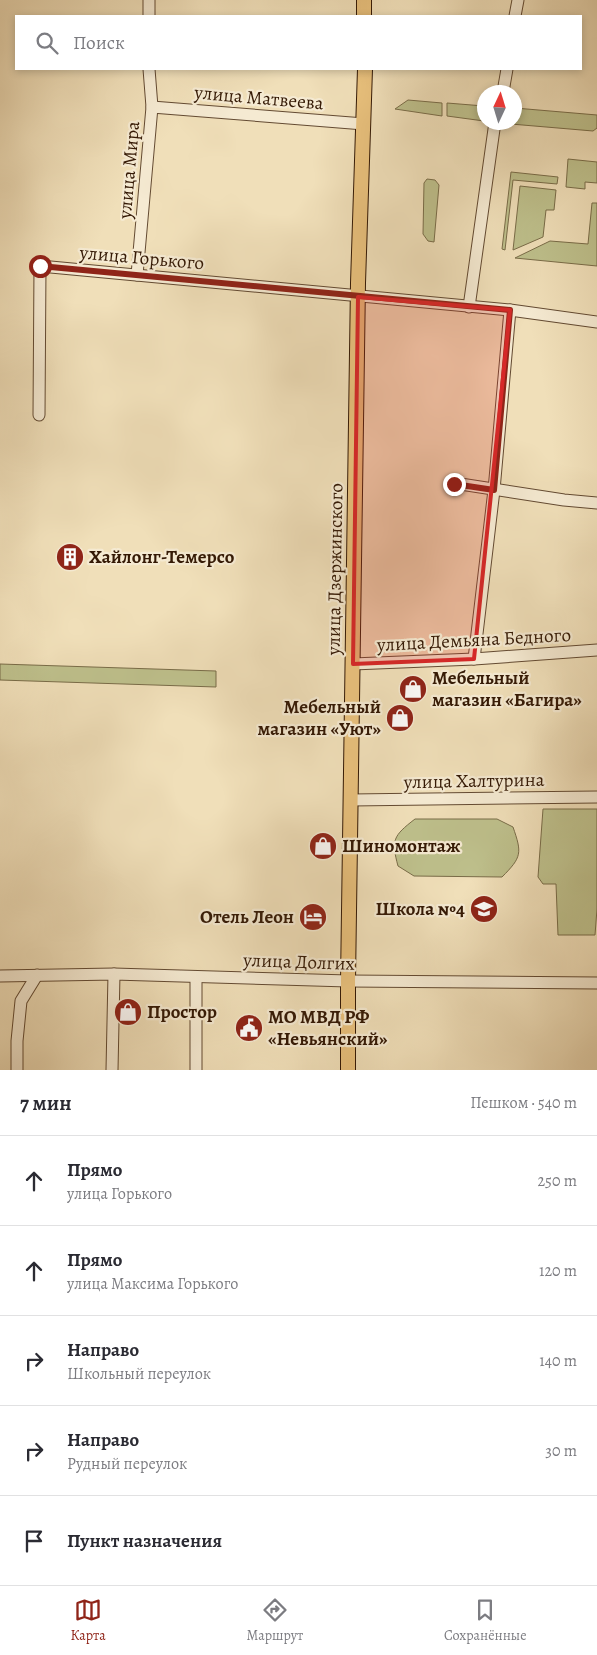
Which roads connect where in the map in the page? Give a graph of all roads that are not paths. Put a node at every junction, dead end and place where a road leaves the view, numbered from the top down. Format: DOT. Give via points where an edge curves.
graph roads {
  1 [pos="149,0"];
  2 [pos="364,0"];
  3 [pos="518,0"];
  4 [pos="149,15"];
  5 [pos="364,15"];
  6 [pos="515,15"];
  7 [pos="149,70"];
  8 [pos="365,70"];
  9 [pos="506,70"];
  10 [pos="504,85"];
  11 [pos="152,107"];
  12 [pos="364,124"];
  13 [pos="494,130"];
  14 [pos="137,275"];
  15 [pos="358,297"];
  16 [pos="470,306"];
  17 [pos="510,310"];
  18 [pos="597,322"];
  19 [pos="39,415"];
  20 [pos="454,484"];
  21 [pos="494,490"];
  22 [pos="597,503"];
  23 [pos="597,650"];
  24 [pos="474,659"];
  25 [pos="353,664"];
  26 [pos="597,797"];
  27 [pos="351,800"];
  28 [pos="114,974"];
  29 [pos="38,975"];
  30 [pos="0,976"];
  31 [pos="196,977"];
  32 [pos="348,981"];
  33 [pos="597,983"];
  34 [pos="16,1070"];
  35 [pos="112,1070"];
  36 [pos="196,1070"];
  37 [pos="348,1070"];
  1 -- 4 [label="street"];
  2 -- 5 [label="main road"];
  3 -- 6 [label="street"];
  7 -- 11 [label="street, улица Мира"];
  8 -- 12 [label="main road, улица Дзержинского"];
  9 -- 10 [label="street"];
  11 -- 12 [label="street, улица Матвеева"];
  11 -- 14 [label="street, улица Мира"];
  12 -- 15 [label="main road, улица Дзержинского"];
  13 -- 16 [label="street"];
  14 -- 15 [label="street, улица Горького"];
  14 -- 19 [label="street, улица Горького" via="40,266"];
  15 -- 16 [label="street, улица Горького"];
  15 -- 25 [label="main road, улица Дзержинского"];
  16 -- 17 [label="street, улица Горького"];
  17 -- 18 [label="street, улица Горького"];
  17 -- 21 [label="street"];
  20 -- 21 [label="street"];
  21 -- 22 [label="street"];
  21 -- 24 [label="street"];
  23 -- 24 [label="street, улица Демьяна Бедного"];
  24 -- 25 [label="street, улица Демьяна Бедного"];
  25 -- 27 [label="main road, улица Дзержинского"];
  26 -- 27 [label="street, улица Халтурина"];
  27 -- 32 [label="main road, улица Дзержинского"];
  28 -- 29 [label="street, улица Долгих"];
  28 -- 31 [label="street, улица Долгих"];
  28 -- 35 [label="street"];
  29 -- 30 [label="street, улица Долгих"];
  29 -- 34 [label="street" via="22,1001"];
  31 -- 32 [label="street, улица Долгих"];
  31 -- 36 [label="street"];
  32 -- 33 [label="street, улица Долгих"];
  32 -- 37 [label="main road, улица Дзержинского"];
}
